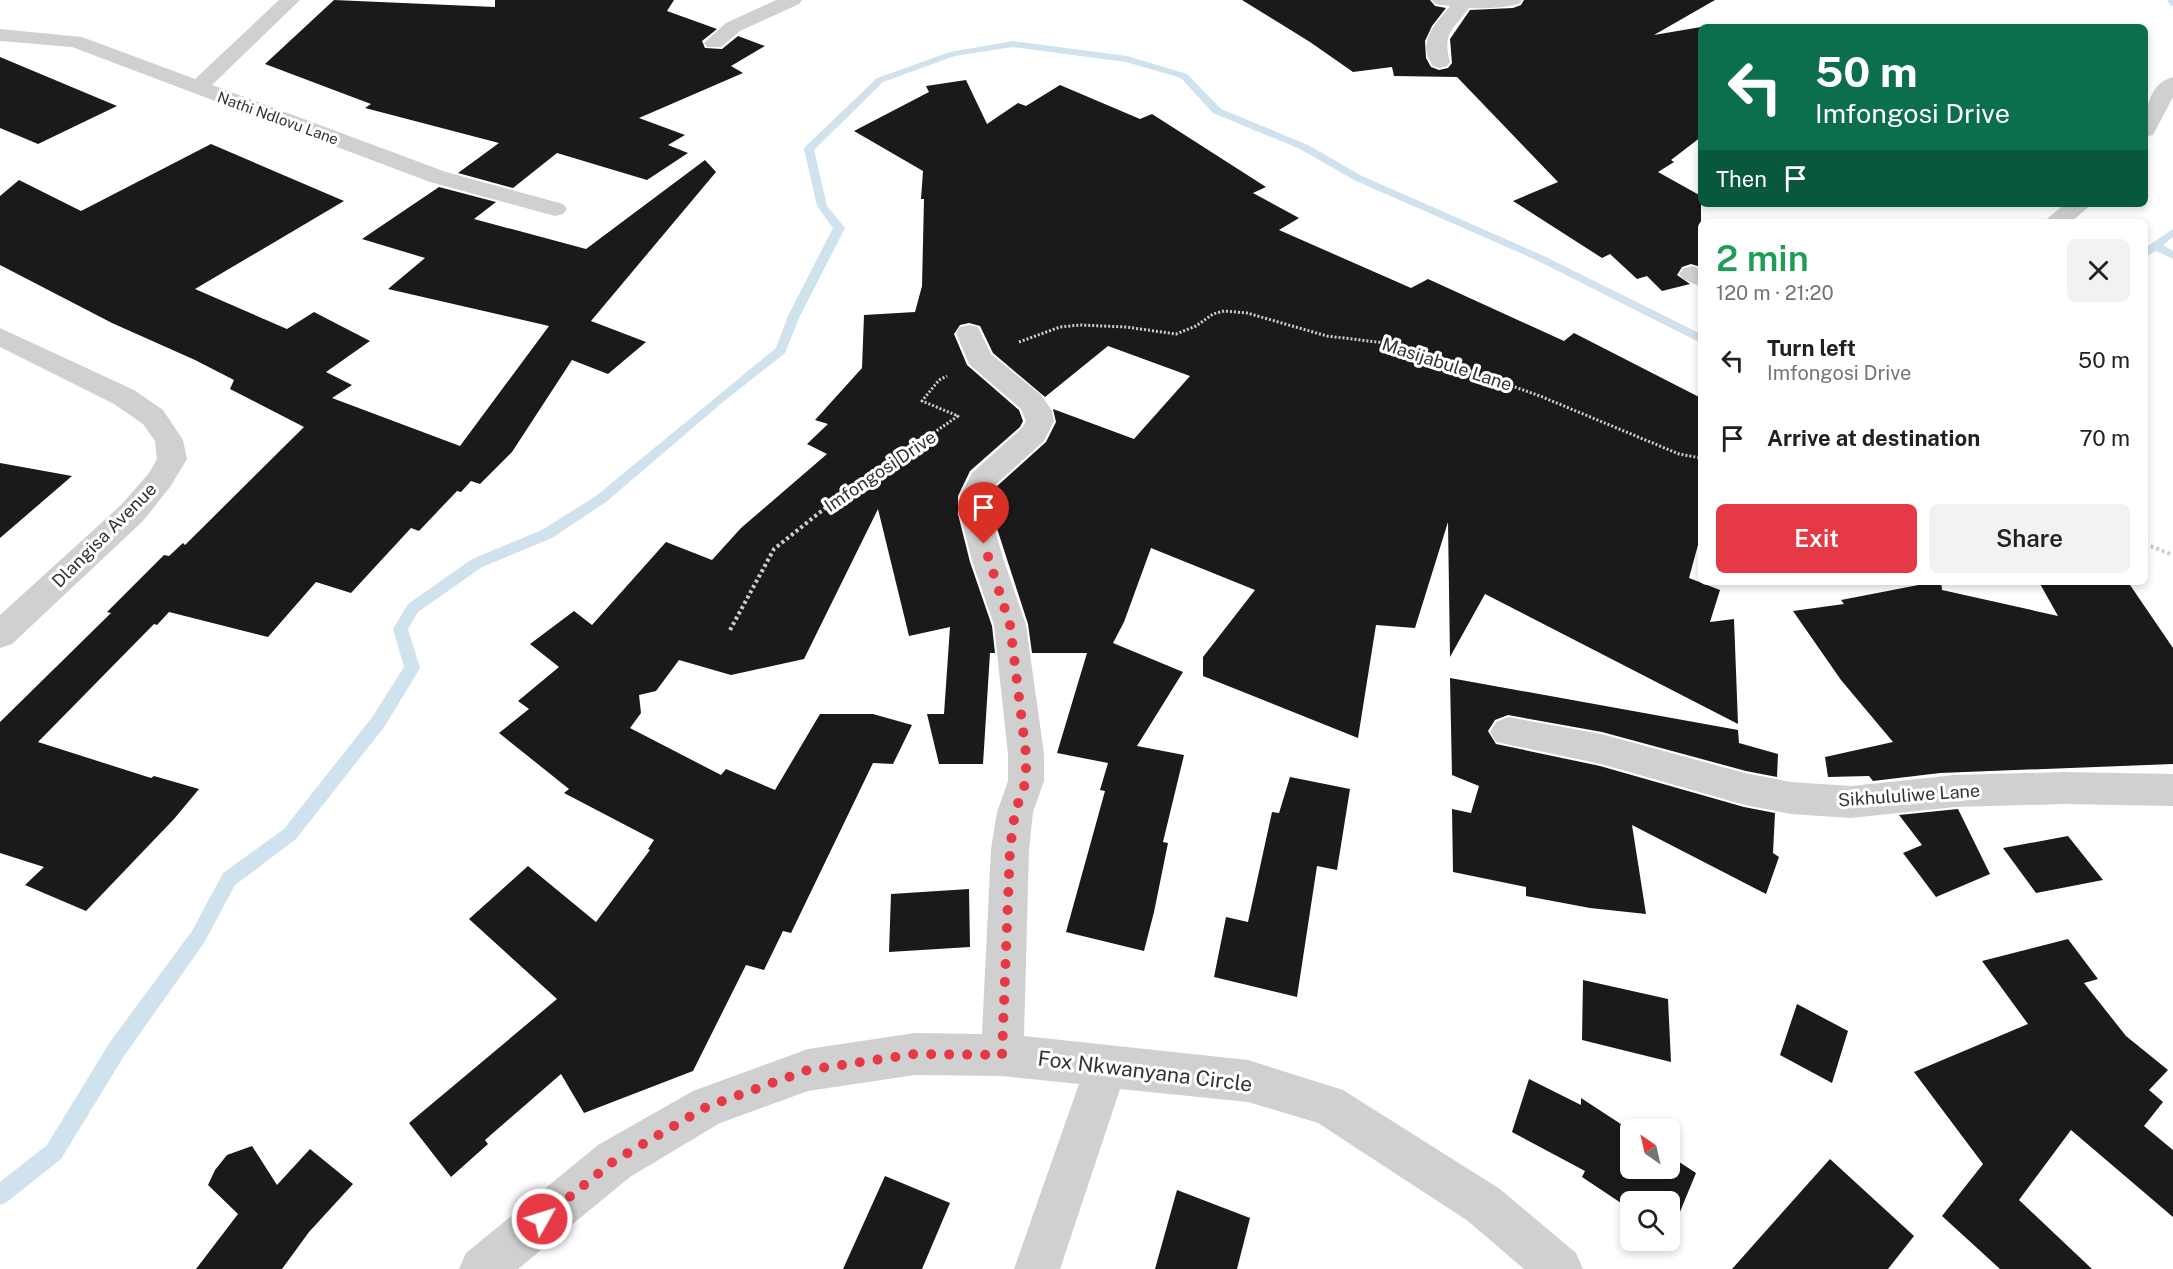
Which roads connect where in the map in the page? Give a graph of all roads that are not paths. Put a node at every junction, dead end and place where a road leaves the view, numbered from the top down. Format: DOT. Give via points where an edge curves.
graph roads {
  1 [pos="290,0"];
  2 [pos="792,0"];
  3 [pos="1442,0"];
  4 [pos="1512,0"];
  5 [pos="1462,3"];
  6 [pos="0,35"];
  7 [pos="714,43"];
  8 [pos="1440,62"];
  9 [pos="2173,83"];
  10 [pos="197,88"];
  11 [pos="2148,124"];
  12 [pos="2076,207"];
  13 [pos="555,209"];
  14 [pos="2059,219"];
  15 [pos="0,336"];
  16 [pos="983,356"];
  17 [pos="0,635"];
  18 [pos="1508,732"];
  19 [pos="2173,790"];
  20 [pos="1002,1055"];
  21 [pos="1107,1066"];
  22 [pos="482,1269"];
  23 [pos="1037,1269"];
  24 [pos="1560,1269"];
  1 -- 10 [label="street"];
  2 -- 7 [label="street" via="733,27"];
  3 -- 5 [label="street"];
  4 -- 5 [label="street"];
  5 -- 8 [label="street" via="1437,34 1434,45"];
  6 -- 10 [label="street, Nathi Ndlovu Lane" via="75,41"];
  9 -- 11 [label="street"];
  10 -- 13 [label="street, Nathi Ndlovu Lane" via="438,177"];
  12 -- 14 [label="street"];
  15 -- 17 [label="street, Dlangisa Avenue" via="124,397 153,417 169,440 172,459 132,513"];
  16 -- 20 [label="street" via="1031,402 1040,421 1034,434 982,480 975,496 975,513 988,561 1010,625 1026,754 1026,781 1015,812 1010,849"];
  18 -- 19 [label="street, Sikhululiwe Lane" via="1601,748 1745,789 1791,798 1851,802 1955,791"];
  20 -- 21 [label="street, Fox Nkwanyana Circle"];
  20 -- 22 [label="street, Fox Nkwanyana Circle" via="915,1054 808,1070 708,1106 614,1161"];
  21 -- 23 [label="street"];
  21 -- 24 [label="street, Fox Nkwanyana Circle" via="1248,1081 1328,1105 1484,1205"];
}
